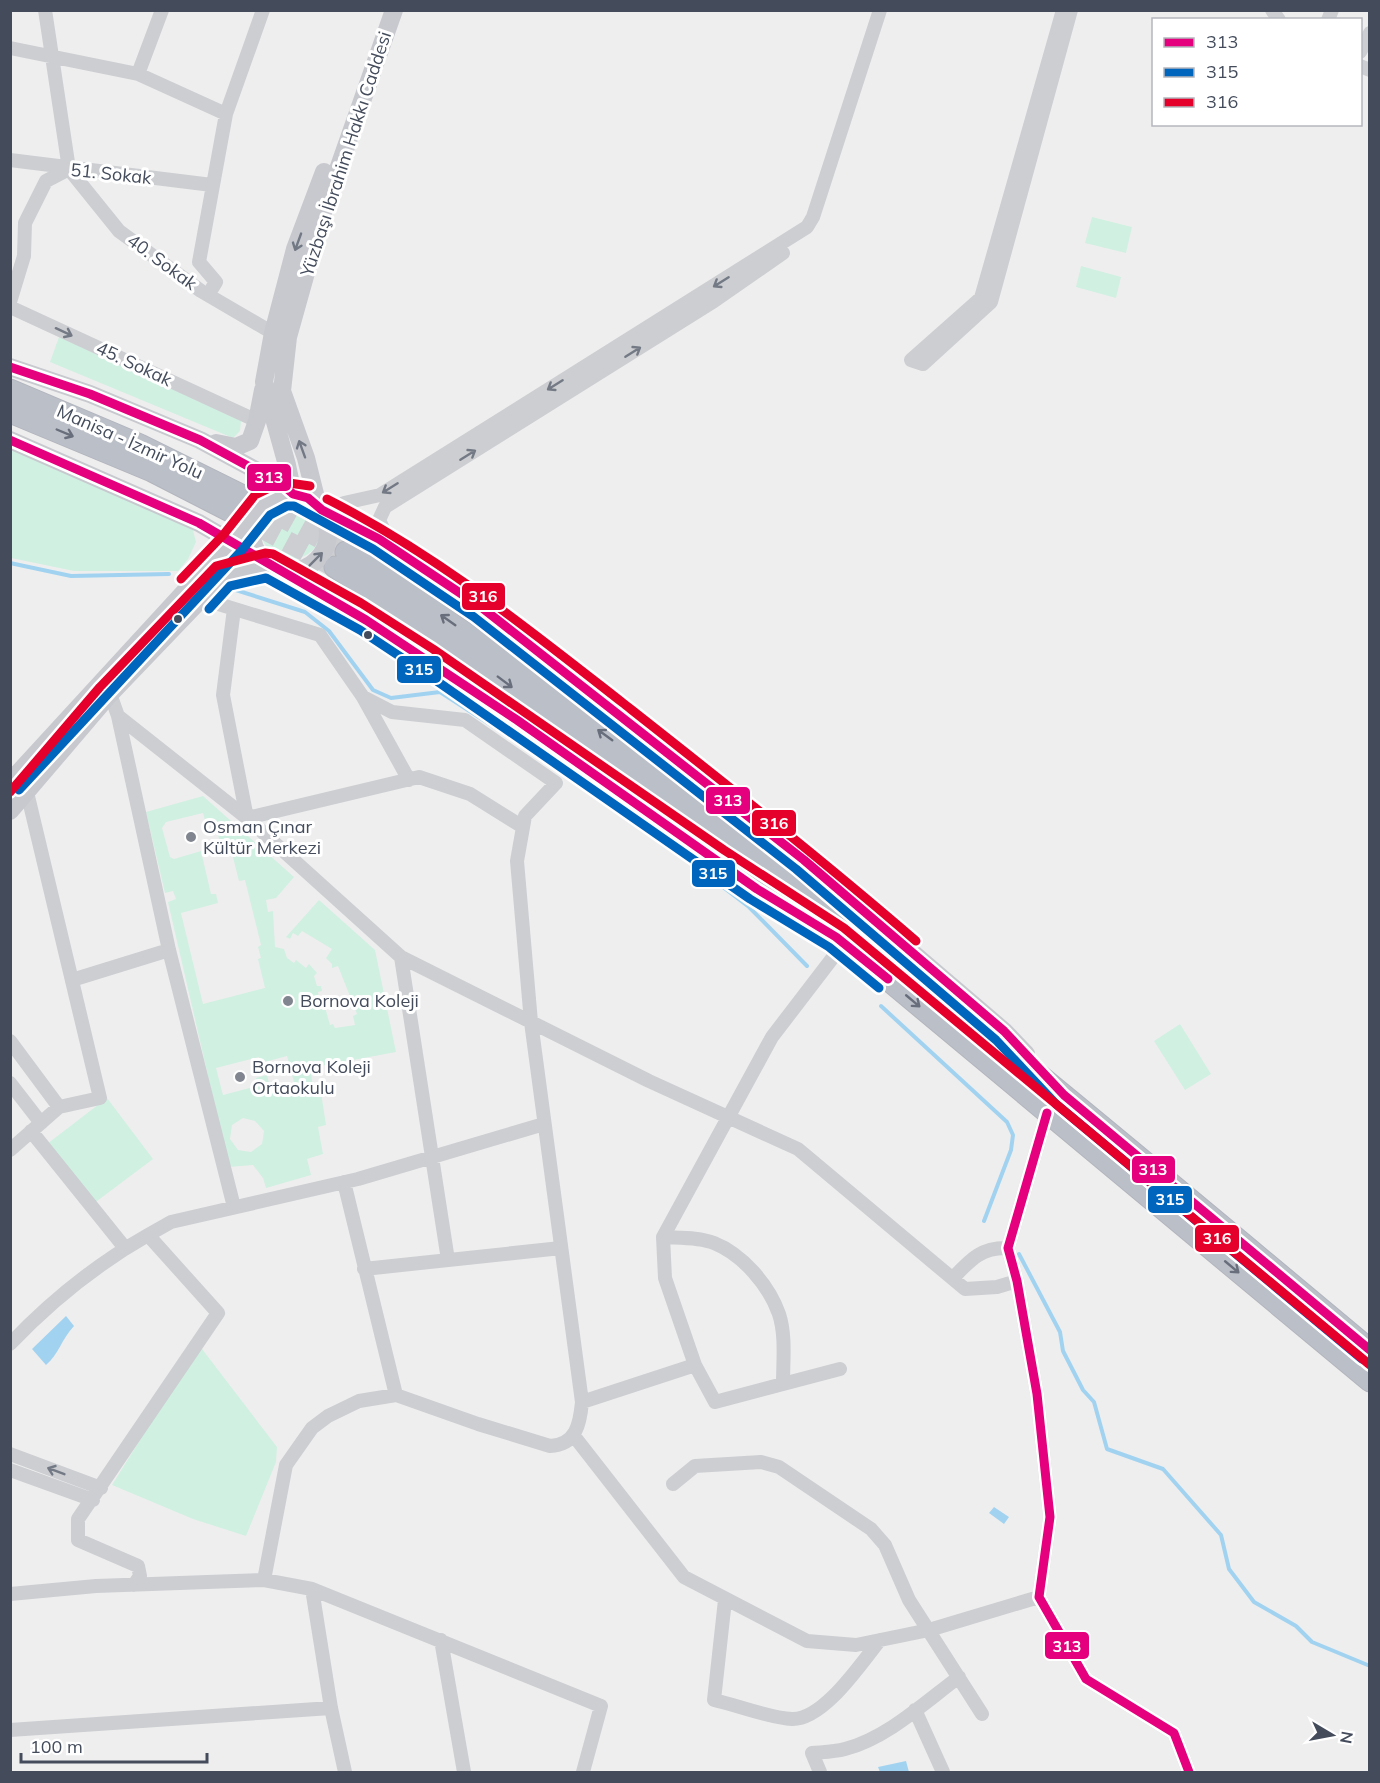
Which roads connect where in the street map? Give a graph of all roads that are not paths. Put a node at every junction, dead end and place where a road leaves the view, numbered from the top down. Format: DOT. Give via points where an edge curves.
graph roads {
  1 [pos="45,10"];
  2 [pos="162,10"];
  3 [pos="262,10"];
  4 [pos="385,10"];
  5 [pos="394,10"];
  6 [pos="880,10"];
  7 [pos="887,10"];
  8 [pos="1063,10"];
  9 [pos="1071,10"];
  10 [pos="1370,33"];
  11 [pos="10,48"];
  12 [pos="1362,48"];
  13 [pos="51,56"];
  14 [pos="138,74"];
  15 [pos="226,114"];
  16 [pos="10,160"];
  17 [pos="69,169"];
  18 [pos="212,185"];
  19 [pos="208,295"];
  20 [pos="10,302"];
  21 [pos="10,308"];
  22 [pos="273,333"];
  23 [pos="10,367"];
  24 [pos="264,382"];
  25 [pos="10,390"];
  26 [pos="10,412"];
  27 [pos="257,421"];
  28 [pos="10,440"];
  29 [pos="200,440"];
  30 [pos="292,494"];
  31 [pos="245,508"];
  32 [pos="323,510"];
  33 [pos="233,542"];
  34 [pos="392,548"];
  35 [pos="268,565"];
  36 [pos="202,599"];
  37 [pos="234,609"];
  38 [pos="106,676"];
  39 [pos="109,695"];
  40 [pos="363,697"];
  41 [pos="118,717"];
  42 [pos="409,780"];
  43 [pos="10,782"];
  44 [pos="27,792"];
  45 [pos="10,811"];
  46 [pos="247,818"];
  47 [pos="523,827"];
  48 [pos="840,940"];
  49 [pos="169,950"];
  50 [pos="401,957"];
  51 [pos="72,980"];
  52 [pos="531,1022"];
  53 [pos="10,1041"];
  54 [pos="10,1083"];
  55 [pos="1064,1095"];
  56 [pos="59,1107"];
  57 [pos="1047,1113"];
  58 [pos="729,1119"];
  59 [pos="544,1124"];
  60 [pos="36,1127"];
  61 [pos="10,1150"];
  62 [pos="432,1157"];
  63 [pos="344,1182"];
  64 [pos="234,1207"];
  65 [pos="148,1235"];
  66 [pos="663,1237"];
  67 [pos="125,1248"];
  68 [pos="561,1248"];
  69 [pos="1008,1248"];
  70 [pos="448,1260"];
  71 [pos="364,1269"];
  72 [pos="954,1277"];
  73 [pos="1017,1281"];
  74 [pos="12,1339"];
  75 [pos="1370,1350"];
  76 [pos="695,1365"];
  77 [pos="840,1369"];
  78 [pos="1370,1381"];
  79 [pos="783,1383"];
  80 [pos="396,1395"];
  81 [pos="582,1402"];
  82 [pos="574,1436"];
  83 [pos="10,1454"];
  84 [pos="10,1470"];
  85 [pos="673,1484"];
  86 [pos="97,1494"];
  87 [pos="264,1580"];
  88 [pos="134,1585"];
  89 [pos="312,1589"];
  90 [pos="10,1594"];
  91 [pos="1039,1597"];
  92 [pos="726,1600"];
  93 [pos="929,1630"];
  94 [pos="441,1640"];
  95 [pos="880,1640"];
  96 [pos="959,1677"];
  97 [pos="331,1708"];
  98 [pos="915,1710"];
  99 [pos="982,1714"];
  100 [pos="10,1730"];
  101 [pos="345,1773"];
  102 [pos="464,1773"];
  103 [pos="583,1773"];
  104 [pos="820,1773"];
  105 [pos="943,1773"];
  106 [pos="1189,1773"];
  1 -- 13 [label="street"];
  2 -- 14 [label="street"];
  3 -- 15 [label="street"];
  4 -- 22 [label="main road, Yüzbaşı İbrahim Hakkı Caddesi, one-way" via="295,249"];
  32 -- 5 [label="main road, Yüzbaşı İbrahim Hakkı Caddesi, one-way" via="282,391 288,337 323,212"];
  6 -- 32 [label="street, one-way" via="807,227 380,495"];
  34 -- 7 [label="street, one-way" via="379,520 385,507 714,301 808,236 817,220"];
  8 -- 9 [label="street" via="981,298 911,360 923,364 991,302"];
  10 -- 12 [label="street"];
  11 -- 13 [label="street"];
  13 -- 14 [label="street"];
  13 -- 17 [label="street"];
  14 -- 15 [label="street"];
  15 -- 18 [label="street"];
  16 -- 17 [label="street, 51. Sokak"];
  17 -- 18 [label="street, 51. Sokak"];
  17 -- 19 [label="street, 40. Sokak" via="119,231"];
  17 -- 20 [label="street" via="46,180 25,223 24,256"];
  18 -- 19 [label="street" via="199,262 216,282"];
  19 -- 22 [label="street, 40. Sokak"];
  21 -- 27 [label="street, 45. Sokak, one-way"];
  22 -- 24 [label="main road, Yüzbaşı İbrahim Hakkı Caddesi"];
  23 -- 29 [label="main road" via="90,394"];
  24 -- 27 [label="main road"];
  24 -- 30 [label="main road, Yüzbaşı İbrahim Hakkı Caddesi" via="288,465"];
  25 -- 31 [label="highway, Manisa - İzmir Yolu" via="140,445"];
  26 -- 31 [label="highway, Manisa - İzmir Yolu, one-way"];
  27 -- 29 [label="main road" via="250,441 243,446"];
  28 -- 33 [label="main road" via="122,487"];
  29 -- 30 [label="main road" via="283,485"];
  30 -- 31 [label="main road"];
  30 -- 32 [label="main road" via="308,498"];
  31 -- 33 [label="main road"];
  31 -- 35 [label="main road" via="252,542"];
  32 -- 34 [label="main road"];
  35 -- 32 [label="main road, one-way" via="292,571 315,562 327,541"];
  33 -- 35 [label="main road"];
  33 -- 38 [label="main road"];
  34 -- 55 [label="main road" via="489,614 804,860 1004,1031"];
  35 -- 36 [label="main road" via="224,575"];
  35 -- 48 [label="main road" via="366,620 517,720 757,889"];
  36 -- 37 [label="street"];
  36 -- 39 [label="main road"];
  37 -- 40 [label="street" via="320,635"];
  37 -- 46 [label="street" via="223,695"];
  38 -- 39 [label="street"];
  38 -- 43 [label="main road"];
  39 -- 41 [label="street"];
  39 -- 44 [label="main road"];
  40 -- 42 [label="street"];
  40 -- 47 [label="street" via="392,712 465,720 556,783 525,816"];
  41 -- 46 [label="street"];
  41 -- 49 [label="street"];
  42 -- 46 [label="street"];
  42 -- 47 [label="street" via="419,777 470,794"];
  44 -- 45 [label="main road"];
  44 -- 51 [label="street"];
  46 -- 50 [label="street"];
  47 -- 52 [label="street" via="518,861"];
  55 -- 48 [label="highway, one-way" via="720,819 487,648 340,560 600,752"];
  48 -- 57 [label="highway, one-way"];
  48 -- 58 [label="street" via="772,1037"];
  49 -- 51 [label="street"];
  49 -- 64 [label="street"];
  50 -- 52 [label="street"];
  50 -- 62 [label="street"];
  51 -- 56 [label="street" via="100,1098"];
  52 -- 58 [label="street"];
  52 -- 59 [label="street"];
  53 -- 56 [label="street"];
  54 -- 60 [label="street"];
  55 -- 75 [label="highway"];
  56 -- 60 [label="street"];
  57 -- 69 [label="street"];
  57 -- 78 [label="highway, one-way"];
  58 -- 66 [label="street"];
  58 -- 72 [label="street" via="798,1149"];
  59 -- 62 [label="street"];
  59 -- 68 [label="street"];
  60 -- 61 [label="street"];
  60 -- 67 [label="street"];
  62 -- 63 [label="street"];
  62 -- 70 [label="street"];
  63 -- 64 [label="street"];
  63 -- 71 [label="street"];
  64 -- 65 [label="street" via="171,1222"];
  65 -- 67 [label="street"];
  65 -- 86 [label="street" via="218,1313"];
  66 -- 76 [label="street" via="665,1278"];
  66 -- 79 [label="street" via="714,1243 752,1270 779,1315"];
  67 -- 74 [label="street"];
  68 -- 70 [label="street"];
  68 -- 81 [label="street"];
  69 -- 72 [label="street" via="991,1247 975,1255"];
  69 -- 73 [label="street"];
  70 -- 71 [label="street"];
  71 -- 80 [label="street"];
  72 -- 73 [label="street" via="965,1289"];
  73 -- 91 [label="street" via="1037,1394 1050,1517"];
  76 -- 79 [label="street" via="715,1402"];
  76 -- 81 [label="street"];
  77 -- 79 [label="street"];
  80 -- 82 [label="street" via="540,1444 561,1445"];
  80 -- 87 [label="street" via="359,1401 312,1428 285,1468"];
  81 -- 82 [label="street"];
  82 -- 92 [label="street" via="684,1577"];
  86 -- 83 [label="street, one-way"];
  84 -- 86 [label="street"];
  85 -- 93 [label="street" via="695,1466 761,1462 779,1467 871,1529 885,1545 909,1600"];
  86 -- 88 [label="street" via="78,1520 78,1540 138,1566 140,1576"];
  87 -- 88 [label="street"];
  87 -- 89 [label="street"];
  88 -- 90 [label="street"];
  89 -- 94 [label="street"];
  89 -- 97 [label="street"];
  91 -- 93 [label="street"];
  91 -- 106 [label="street" via="1086,1679 1174,1732"];
  92 -- 95 [label="street" via="807,1641 856,1645"];
  92 -- 95 [label="street" via="714,1700 792,1719 809,1716 827,1703"];
  93 -- 95 [label="street"];
  93 -- 96 [label="street"];
  94 -- 102 [label="street"];
  94 -- 103 [label="street" via="601,1706"];
  96 -- 98 [label="street"];
  96 -- 99 [label="street"];
  97 -- 100 [label="street"];
  97 -- 101 [label="street"];
  98 -- 104 [label="street" via="862,1744 812,1753"];
  98 -- 105 [label="street"];
}
